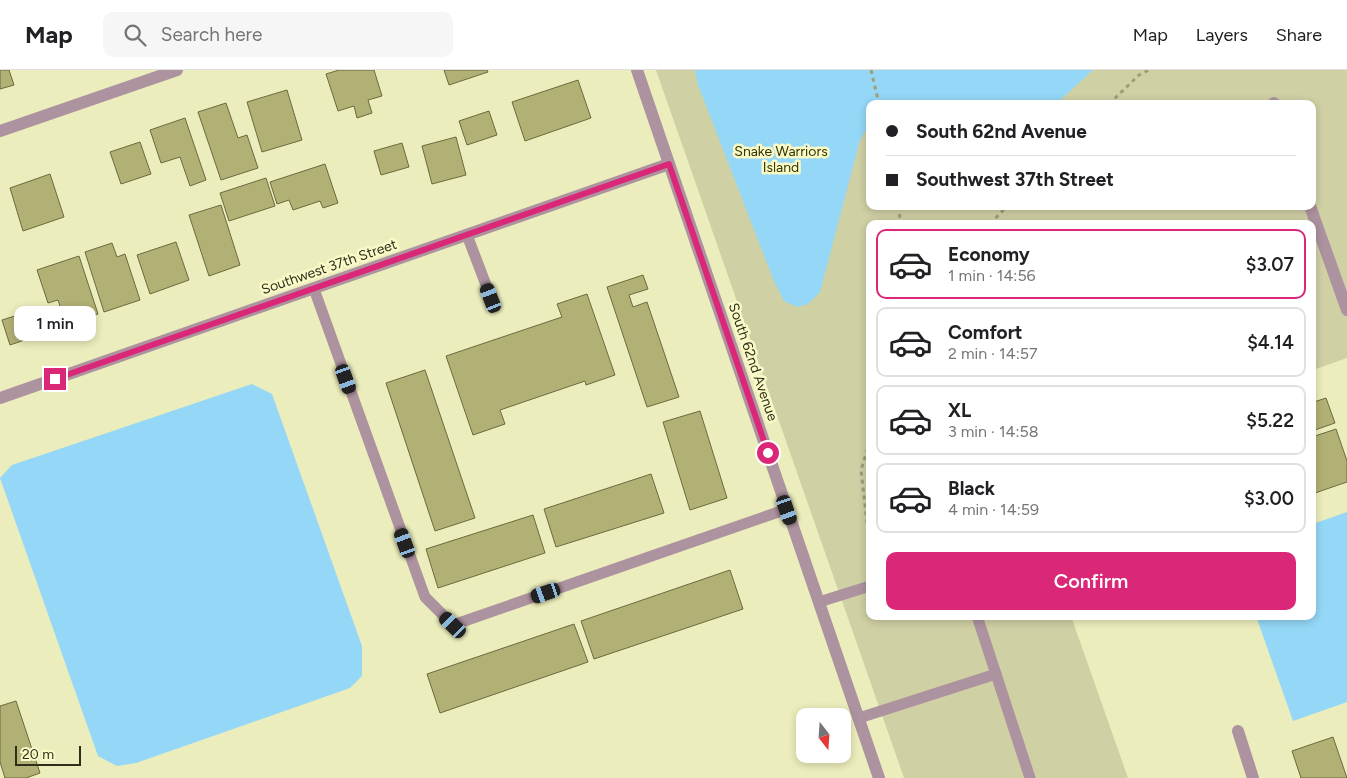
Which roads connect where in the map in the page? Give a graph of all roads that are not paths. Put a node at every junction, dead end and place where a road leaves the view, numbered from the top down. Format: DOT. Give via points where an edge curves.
graph roads {
  1 [pos="177,70"];
  2 [pos="637,70"];
  3 [pos="0,131"];
  4 [pos="669,164"];
  5 [pos="1316,223"];
  6 [pos="467,235"];
  7 [pos="314,288"];
  8 [pos="491,298"];
  9 [pos="1347,310"];
  10 [pos="0,398"];
  11 [pos="787,510"];
  12 [pos="866,587"];
  13 [pos="819,602"];
  14 [pos="978,620"];
  15 [pos="996,674"];
  16 [pos="859,718"];
  17 [pos="1238,731"];
  18 [pos="879,778"];
  19 [pos="1030,778"];
  20 [pos="1253,778"];
  1 -- 3 [label="street"];
  2 -- 4 [label="street, South 62nd Avenue"];
  4 -- 6 [label="street, Southwest 37th Street"];
  4 -- 11 [label="street, South 62nd Avenue"];
  5 -- 9 [label="street"];
  6 -- 7 [label="street, Southwest 37th Street"];
  6 -- 8 [label="lane"];
  7 -- 10 [label="street, Southwest 37th Street"];
  7 -- 11 [label="lane" via="425,597 453,625"];
  11 -- 13 [label="street, South 62nd Avenue"];
  12 -- 13 [label="lane"];
  13 -- 16 [label="street, South 62nd Avenue"];
  14 -- 15 [label="lane"];
  15 -- 16 [label="lane"];
  15 -- 19 [label="lane"];
  16 -- 18 [label="street, South 62nd Avenue"];
  17 -- 20 [label="street"];
}
